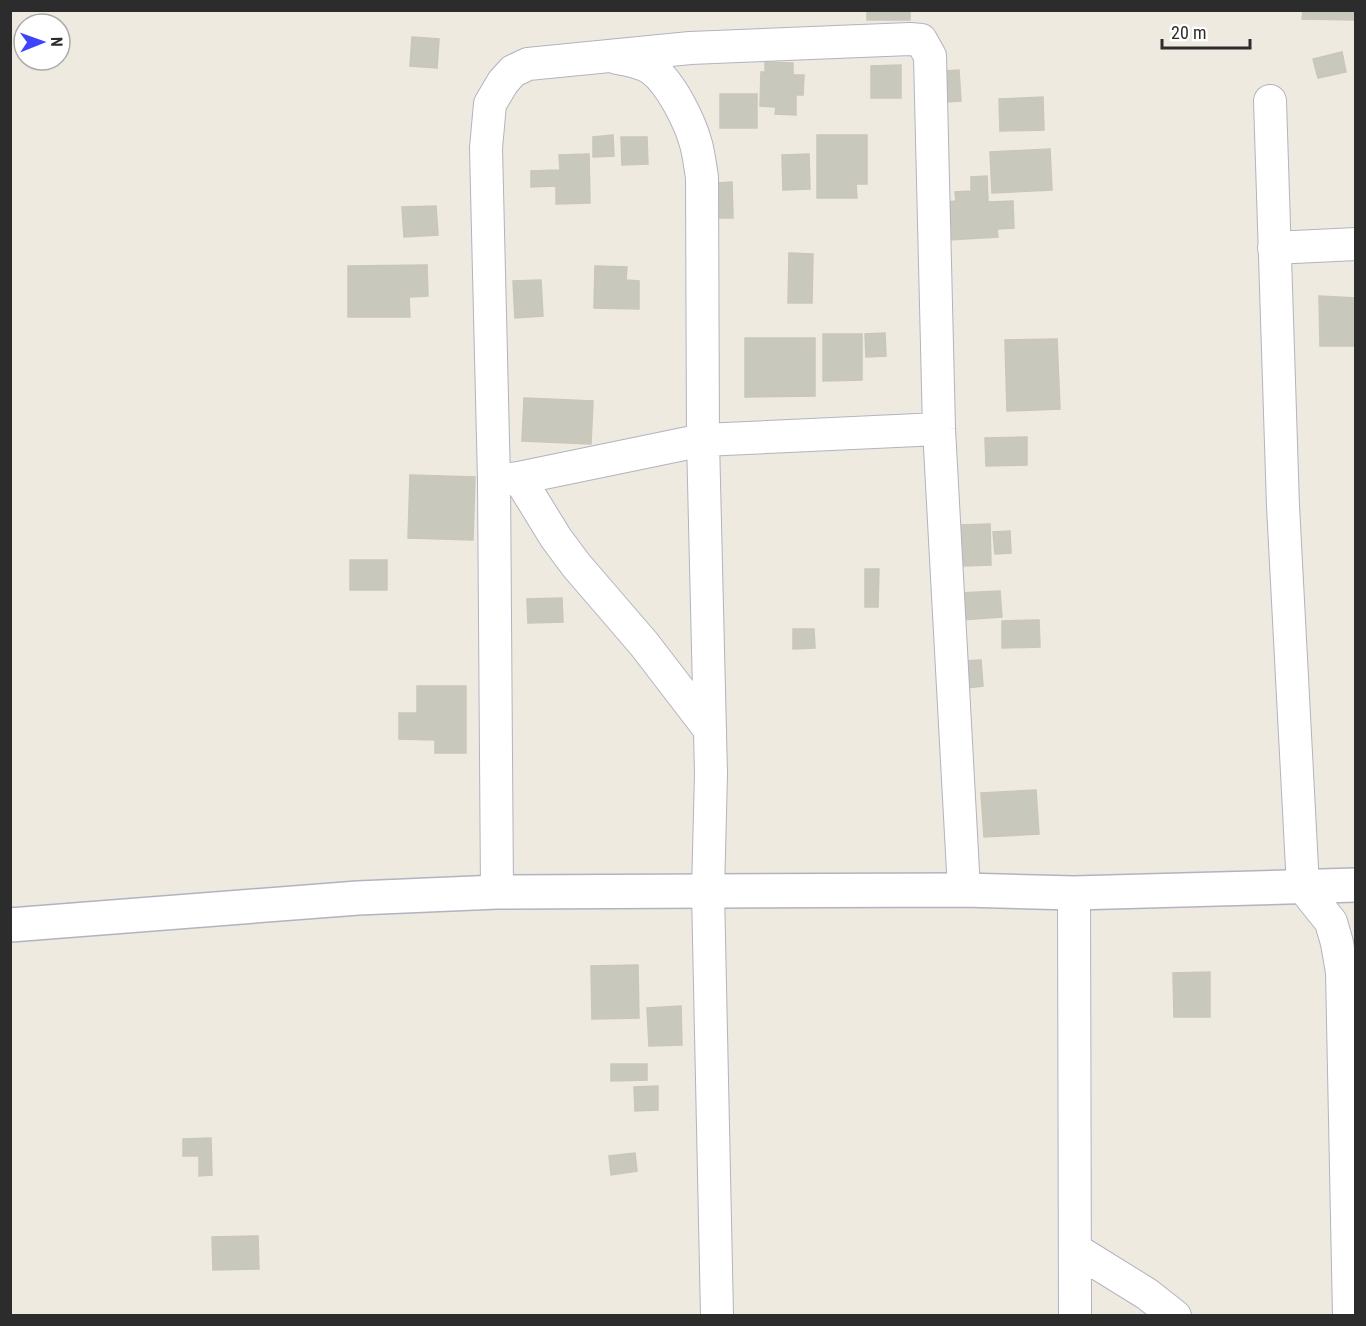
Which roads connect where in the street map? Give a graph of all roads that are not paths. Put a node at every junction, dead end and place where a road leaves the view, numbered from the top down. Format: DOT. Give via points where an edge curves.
graph roads {
  1 [pos="607,56"];
  2 [pos="1270,101"];
  3 [pos="1356,244"];
  4 [pos="1274,248"];
  5 [pos="939,429"];
  6 [pos="703,440"];
  7 [pos="507,480"];
  8 [pos="710,730"];
  9 [pos="1356,885"];
  10 [pos="1303,887"];
  11 [pos="964,890"];
  12 [pos="708,891"];
  13 [pos="497,892"];
  14 [pos="1074,893"];
  15 [pos="10,925"];
  16 [pos="1076,1250"];
  17 [pos="717,1316"];
  18 [pos="1075,1316"];
  19 [pos="1175,1316"];
  20 [pos="1349,1316"];
  1 -- 5 [label="street" via="690,48 921,40 930,56"];
  1 -- 6 [label="street" via="636,61 665,80 680,104 696,145 702,177"];
  1 -- 7 [label="street" via="528,64 513,71 490,104 486,148"];
  2 -- 4 [label="street"];
  3 -- 4 [label="street"];
  4 -- 10 [label="street"];
  5 -- 6 [label="street"];
  5 -- 11 [label="street"];
  6 -- 7 [label="street"];
  6 -- 8 [label="street"];
  7 -- 8 [label="street"];
  7 -- 13 [label="street"];
  8 -- 12 [label="street"];
  9 -- 10 [label="main road"];
  10 -- 14 [label="main road"];
  10 -- 20 [label="street" via="1331,922 1342,972"];
  11 -- 12 [label="main road"];
  11 -- 14 [label="main road"];
  12 -- 13 [label="main road"];
  12 -- 17 [label="street"];
  13 -- 15 [label="main road" via="358,898"];
  14 -- 16 [label="street"];
  16 -- 18 [label="street"];
  16 -- 19 [label="street"];
}
